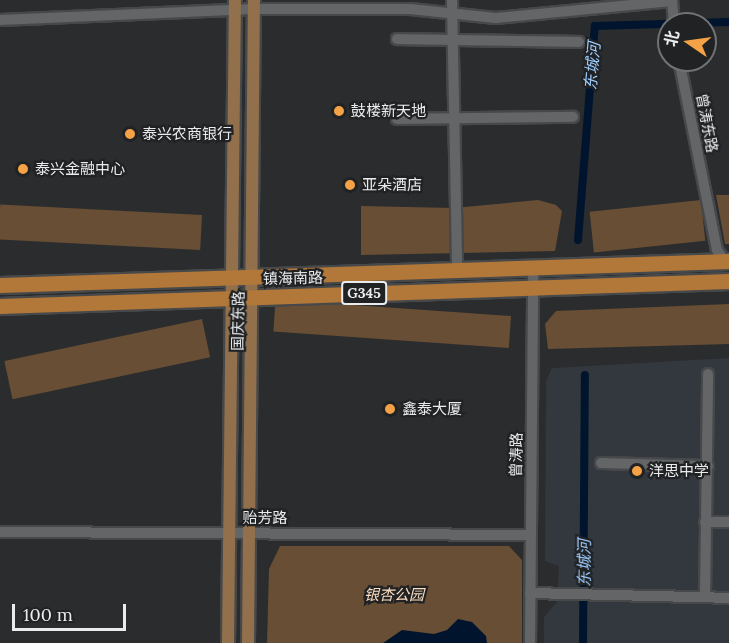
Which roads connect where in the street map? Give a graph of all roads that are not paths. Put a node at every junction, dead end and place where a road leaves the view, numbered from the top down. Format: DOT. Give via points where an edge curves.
graph roads {
  1 [pos="452,0"];
  2 [pos="672,1"];
  3 [pos="254,5"];
  4 [pos="235,6"];
  5 [pos="451,16"];
  6 [pos="0,20"];
  7 [pos="397,39"];
  8 [pos="452,39"];
  9 [pos="579,42"];
  10 [pos="681,72"];
  11 [pos="573,117"];
  12 [pos="397,119"];
  13 [pos="454,119"];
  14 [pos="727,262"];
  15 [pos="533,268"];
  16 [pos="457,270"];
  17 [pos="254,279"];
  18 [pos="233,280"];
  19 [pos="729,281"];
  20 [pos="0,285"];
  21 [pos="533,289"];
  22 [pos="253,296"];
  23 [pos="233,297"];
  24 [pos="0,306"];
  25 [pos="708,374"];
  26 [pos="601,463"];
  27 [pos="708,466"];
  28 [pos="705,522"];
  29 [pos="729,522"];
  30 [pos="0,532"];
  31 [pos="229,533"];
  32 [pos="249,533"];
  33 [pos="530,535"];
  34 [pos="530,592"];
  35 [pos="705,596"];
  36 [pos="729,598"];
  37 [pos="228,643"];
  38 [pos="248,643"];
  39 [pos="530,643"];
  1 -- 5 [label="street"];
  2 -- 5 [label="street" via="496,18"];
  3 -- 4 [label="street"];
  3 -- 5 [label="street" via="410,9"];
  3 -- 17 [label="main road, 国庆东路"];
  4 -- 6 [label="street"];
  4 -- 18 [label="main road, 国庆东路"];
  5 -- 8 [label="street"];
  7 -- 8 [label="street"];
  8 -- 9 [label="street"];
  8 -- 13 [label="street"];
  10 -- 14 [label="street, 曾涛东路" via="717,250"];
  11 -- 13 [label="street"];
  12 -- 13 [label="street"];
  13 -- 16 [label="street"];
  14 -- 15 [label="highway, 镇海南路 / G345"];
  15 -- 16 [label="highway, 镇海南路 / G345"];
  15 -- 21 [label="street, 曾涛路"];
  16 -- 17 [label="highway, 镇海南路 / G345"];
  17 -- 18 [label="highway, 镇海南路 / G345"];
  17 -- 22 [label="main road, 国庆东路"];
  18 -- 20 [label="highway, 镇海南路 / G345"];
  18 -- 23 [label="main road, 国庆东路"];
  19 -- 21 [label="highway, 镇海南路 / G345"];
  21 -- 22 [label="highway, 镇海南路 / G345"];
  21 -- 33 [label="street, 曾涛路"];
  22 -- 23 [label="highway, 镇海南路 / G345"];
  22 -- 32 [label="main road, 国庆东路"];
  23 -- 24 [label="highway, 镇海南路 / G345"];
  23 -- 31 [label="main road, 国庆东路"];
  25 -- 27 [label="street"];
  26 -- 27 [label="street"];
  27 -- 28 [label="street"];
  28 -- 29 [label="street"];
  28 -- 35 [label="street"];
  30 -- 31 [label="street, 贻芳路"];
  31 -- 32 [label="street, 贻芳路"];
  31 -- 37 [label="main road, 国庆东路"];
  32 -- 33 [label="street, 贻芳路"];
  32 -- 38 [label="main road, 国庆东路"];
  33 -- 34 [label="street, 曾涛路"];
  34 -- 35 [label="street"];
  34 -- 39 [label="street, 曾涛路"];
  35 -- 36 [label="street"];
}
